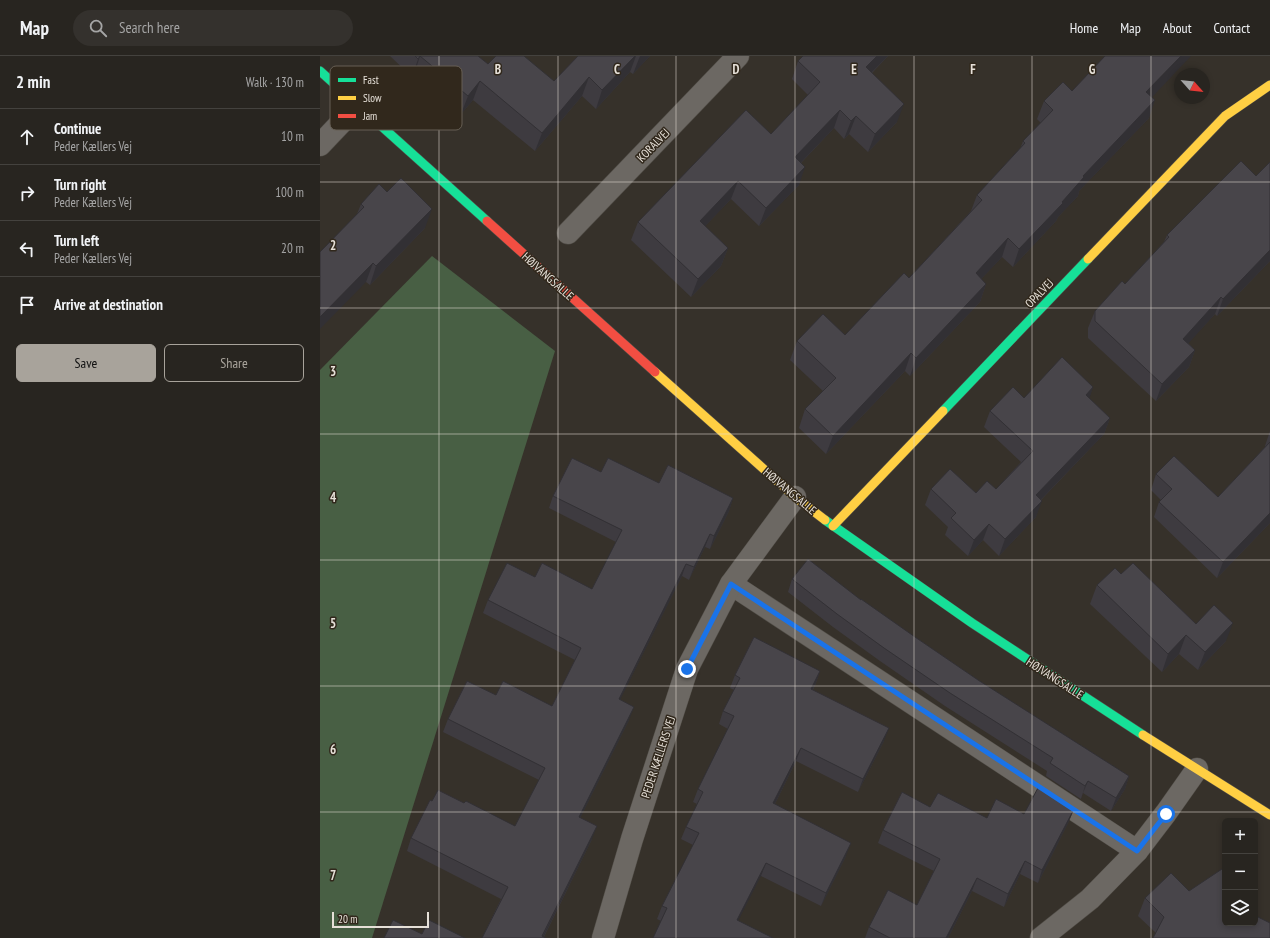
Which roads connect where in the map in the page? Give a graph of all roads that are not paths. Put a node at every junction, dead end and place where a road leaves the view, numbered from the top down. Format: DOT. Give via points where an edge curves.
graph roads {
  1 [pos="738,56"];
  2 [pos="320,70"];
  3 [pos="330,79"];
  4 [pos="1270,85"];
  5 [pos="334,130"];
  6 [pos="386,130"];
  7 [pos="320,145"];
  8 [pos="568,233"];
  9 [pos="795,497"];
  10 [pos="833,526"];
  11 [pos="731,584"];
  12 [pos="1197,770"];
  13 [pos="1270,815"];
  14 [pos="1137,851"];
  15 [pos="603,938"];
  16 [pos="1041,938"];
  1 -- 8 [label="street, KORALVEJ"];
  2 -- 3 [label="street, HØJVANGSALLE"];
  4 -- 10 [label="street, OPALVEJ" via="1225,116"];
  5 -- 7 [label="street"];
  6 -- 9 [label="street, HØJVANGSALLE"];
  9 -- 10 [label="street, HØJVANGSALLE"];
  9 -- 11 [label="street, PEDER KÆLLERS VEJ"];
  10 -- 12 [label="street, HØJVANGSALLE" via="977,626"];
  11 -- 14 [label="street"];
  11 -- 15 [label="street, PEDER KÆLLERS VEJ" via="687,669"];
  12 -- 13 [label="street, HØJVANGSALLE"];
  12 -- 14 [label="street"];
  14 -- 16 [label="street" via="1090,899"];
}
